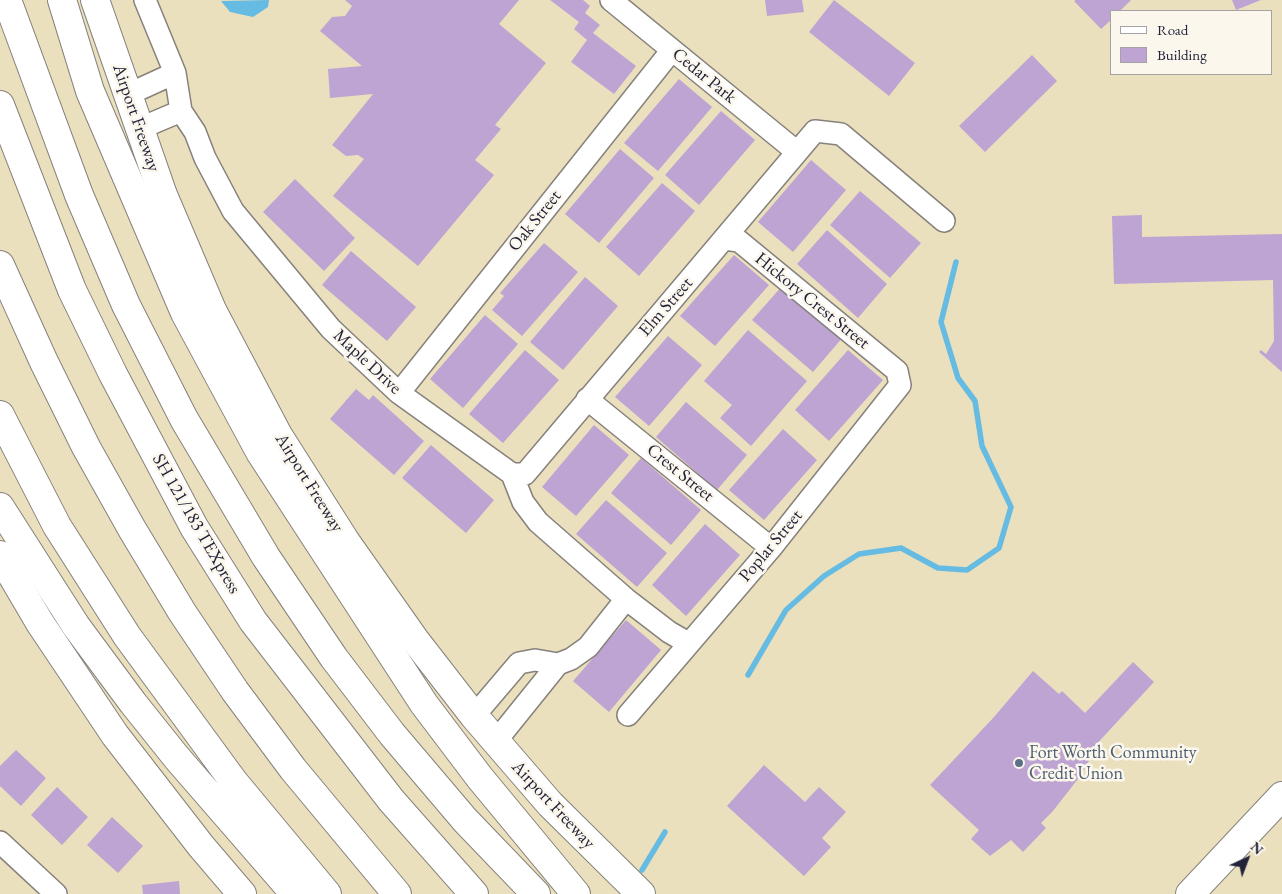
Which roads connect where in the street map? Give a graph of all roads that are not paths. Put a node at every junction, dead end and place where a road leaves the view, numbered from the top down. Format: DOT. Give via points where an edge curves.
graph roads {
  1 [pos="7,0"];
  2 [pos="62,0"];
  3 [pos="95,0"];
  4 [pos="145,0"];
  5 [pos="611,0"];
  6 [pos="672,50"];
  7 [pos="175,73"];
  8 [pos="129,94"];
  9 [pos="0,104"];
  10 [pos="181,112"];
  11 [pos="141,128"];
  12 [pos="797,152"];
  13 [pos="944,221"];
  14 [pos="724,239"];
  15 [pos="1,269"];
  16 [pos="898,371"];
  17 [pos="399,392"];
  18 [pos="587,399"];
  19 [pos="0,415"];
  20 [pos="512,474"];
  21 [pos="0,507"];
  22 [pos="771,548"];
  23 [pos="0,555"];
  24 [pos="626,598"];
  25 [pos="688,643"];
  26 [pos="558,664"];
  27 [pos="628,715"];
  28 [pos="474,716"];
  29 [pos="496,741"];
  30 [pos="1282,796"];
  31 [pos="0,842"];
  32 [pos="56,894"];
  33 [pos="242,894"];
  34 [pos="295,894"];
  35 [pos="327,894"];
  36 [pos="397,894"];
  37 [pos="474,894"];
  38 [pos="536,894"];
  39 [pos="576,894"];
  40 [pos="641,894"];
  41 [pos="1190,894"];
  1 -- 38 [label="main road" via="79,195 126,305 189,428 266,557 334,658 392,734 459,813"];
  2 -- 39 [label="main road" via="90,91 185,314 260,452 424,704"];
  3 -- 8 [label="main road, Airport Freeway"];
  4 -- 7 [label="street, Maple Drive"];
  5 -- 6 [label="street, Cedar Park"];
  6 -- 12 [label="street, Cedar Park"];
  6 -- 17 [label="street, Oak Street"];
  7 -- 8 [label="street"];
  7 -- 10 [label="street, Maple Drive"];
  8 -- 11 [label="main road, Airport Freeway"];
  9 -- 37 [label="main road, SH 121/183 TEXpress" via="72,290 112,374 194,527 259,629 391,800"];
  10 -- 11 [label="street"];
  10 -- 17 [label="street, Maple Drive" via="196,132 205,158 233,211 331,330"];
  11 -- 28 [label="main road, Airport Freeway" via="163,195 212,310 278,435 352,550 415,640"];
  12 -- 13 [label="street, Elm Street" via="815,131 841,134"];
  12 -- 14 [label="street, Elm Street"];
  14 -- 16 [label="street, Hickory Crest Street" via="739,241"];
  14 -- 18 [label="street, Elm Street"];
  15 -- 36 [label="main road" via="86,447 182,612 293,769"];
  16 -- 22 [label="street, Poplar Street" via="900,385"];
  17 -- 20 [label="street, Maple Drive"];
  18 -- 20 [label="street, Elm Street" via="525,474"];
  18 -- 22 [label="street, Crest Street"];
  19 -- 35 [label="main road" via="57,526 128,636 234,782"];
  20 -- 24 [label="street" via="523,502 538,522"];
  21 -- 34 [label="main road" via="76,626 133,703"];
  22 -- 25 [label="street, Poplar Street"];
  23 -- 33 [label="main road" via="40,623 115,735"];
  24 -- 25 [label="street" via="668,632"];
  24 -- 26 [label="street" via="588,648"];
  25 -- 27 [label="street, Poplar Street"];
  26 -- 28 [label="street" via="535,660 519,663"];
  26 -- 29 [label="street"];
  28 -- 29 [label="main road, Airport Freeway"];
  29 -- 40 [label="main road, Airport Freeway" via="550,804"];
  30 -- 41 [label="main road"];
  31 -- 32 [label="street"];
}
